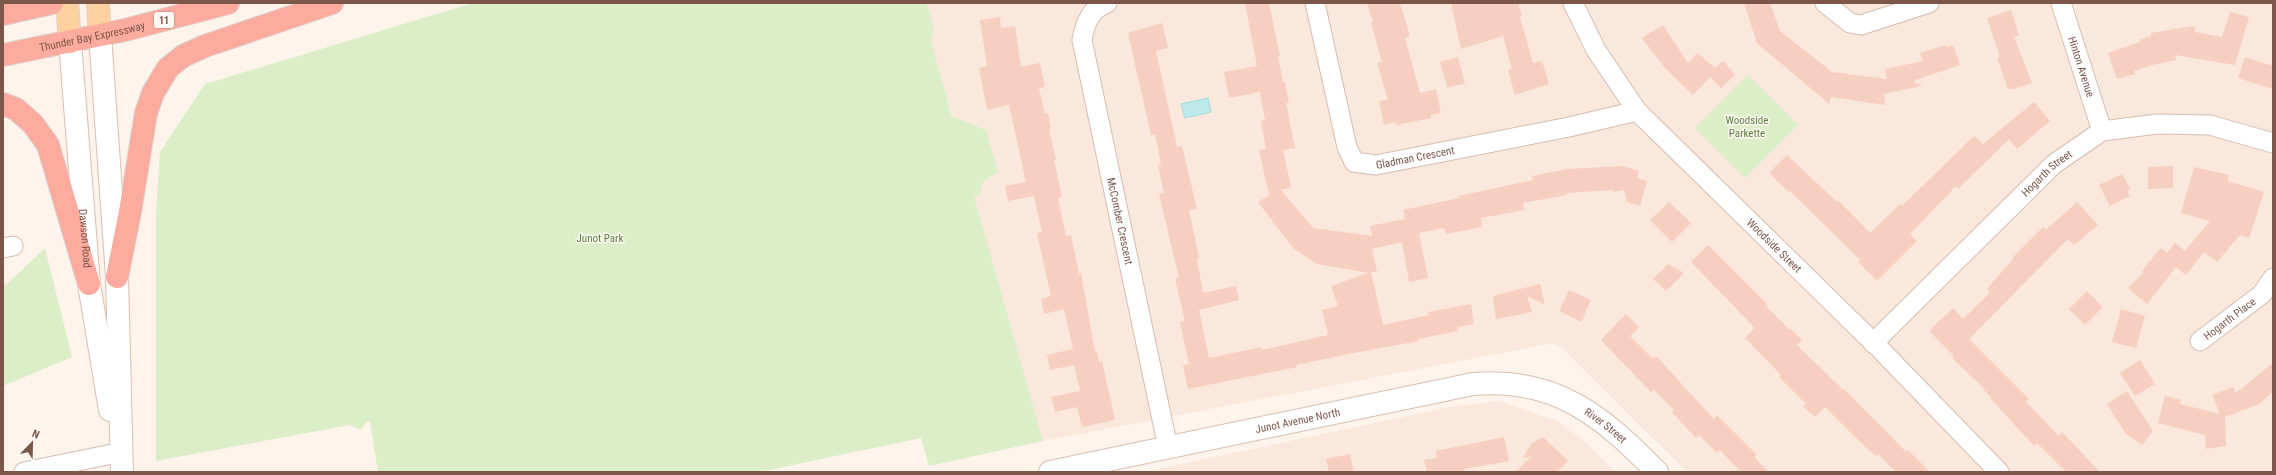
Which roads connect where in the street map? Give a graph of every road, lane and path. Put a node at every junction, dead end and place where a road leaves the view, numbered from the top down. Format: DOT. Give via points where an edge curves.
graph roads {
  1 [pos="52,3"];
  2 [pos="67,3"];
  3 [pos="98,3"];
  4 [pos="228,3"];
  5 [pos="332,3"];
  6 [pos="1107,3"];
  7 [pos="1315,3"];
  8 [pos="1573,3"];
  9 [pos="1825,3"];
  10 [pos="1929,3"];
  11 [pos="2061,3"];
  12 [pos="3,14"];
  13 [pos="100,35"];
  14 [pos="70,42"];
  15 [pos="3,55"];
  16 [pos="3,104"];
  17 [pos="1637,112"];
  18 [pos="2102,130"];
  19 [pos="2273,142"];
  20 [pos="117,277"];
  21 [pos="2273,278"];
  22 [pos="89,284"];
  23 [pos="2200,342"];
  24 [pos="1873,343"];
  25 [pos="1547,392"];
  26 [pos="1168,448"];
  27 [pos="120,466"];
  28 [pos="24,472"];
  29 [pos="1050,472"];
  30 [pos="1657,472"];
  31 [pos="1999,472"];
  1 -- 12 [label="highway"];
  2 -- 14 [label="main road, Dawson Road"];
  3 -- 13 [label="main road"];
  4 -- 13 [label="highway, Thunder Bay Expressway / 11"];
  5 -- 20 [label="highway" via="205,46 183,56 168,68 146,113"];
  6 -- 26 [label="street, McComber Crescent" via="1091,14 1082,40"];
  7 -- 17 [label="street, Gladman Crescent" via="1347,147 1354,162 1376,165 1569,128"];
  8 -- 17 [label="street, Woodside Street" via="1596,50"];
  9 -- 10 [label="street" via="1850,23 1862,25"];
  11 -- 18 [label="street, Hinton Avenue"];
  13 -- 14 [label="highway, Thunder Bay Expressway / 11"];
  13 -- 20 [label="main road"];
  14 -- 15 [label="highway, Thunder Bay Expressway / 11"];
  14 -- 22 [label="main road, Dawson Road"];
  16 -- 22 [label="highway" via="16,109 33,124 48,145"];
  17 -- 24 [label="street, Woodside Street"];
  18 -- 19 [label="street, Hogarth Street" via="2157,124 2210,125"];
  18 -- 24 [label="street, Hogarth Street" via="2054,164"];
  20 -- 27 [label="main road"];
  21 -- 23 [label="street, Hogarth Place" via="2262,294"];
  22 -- 27 [label="main road, Dawson Road"];
  24 -- 31 [label="street, Woodside Street"];
  25 -- 26 [label="main road, Junot Avenue North" via="1518,384 1473,384"];
  25 -- 30 [label="main road, River Street" via="1569,400 1598,418 1622,437"];
  26 -- 29 [label="main road, Junot Avenue North"];
  27 -- 28 [label="street"];
}
